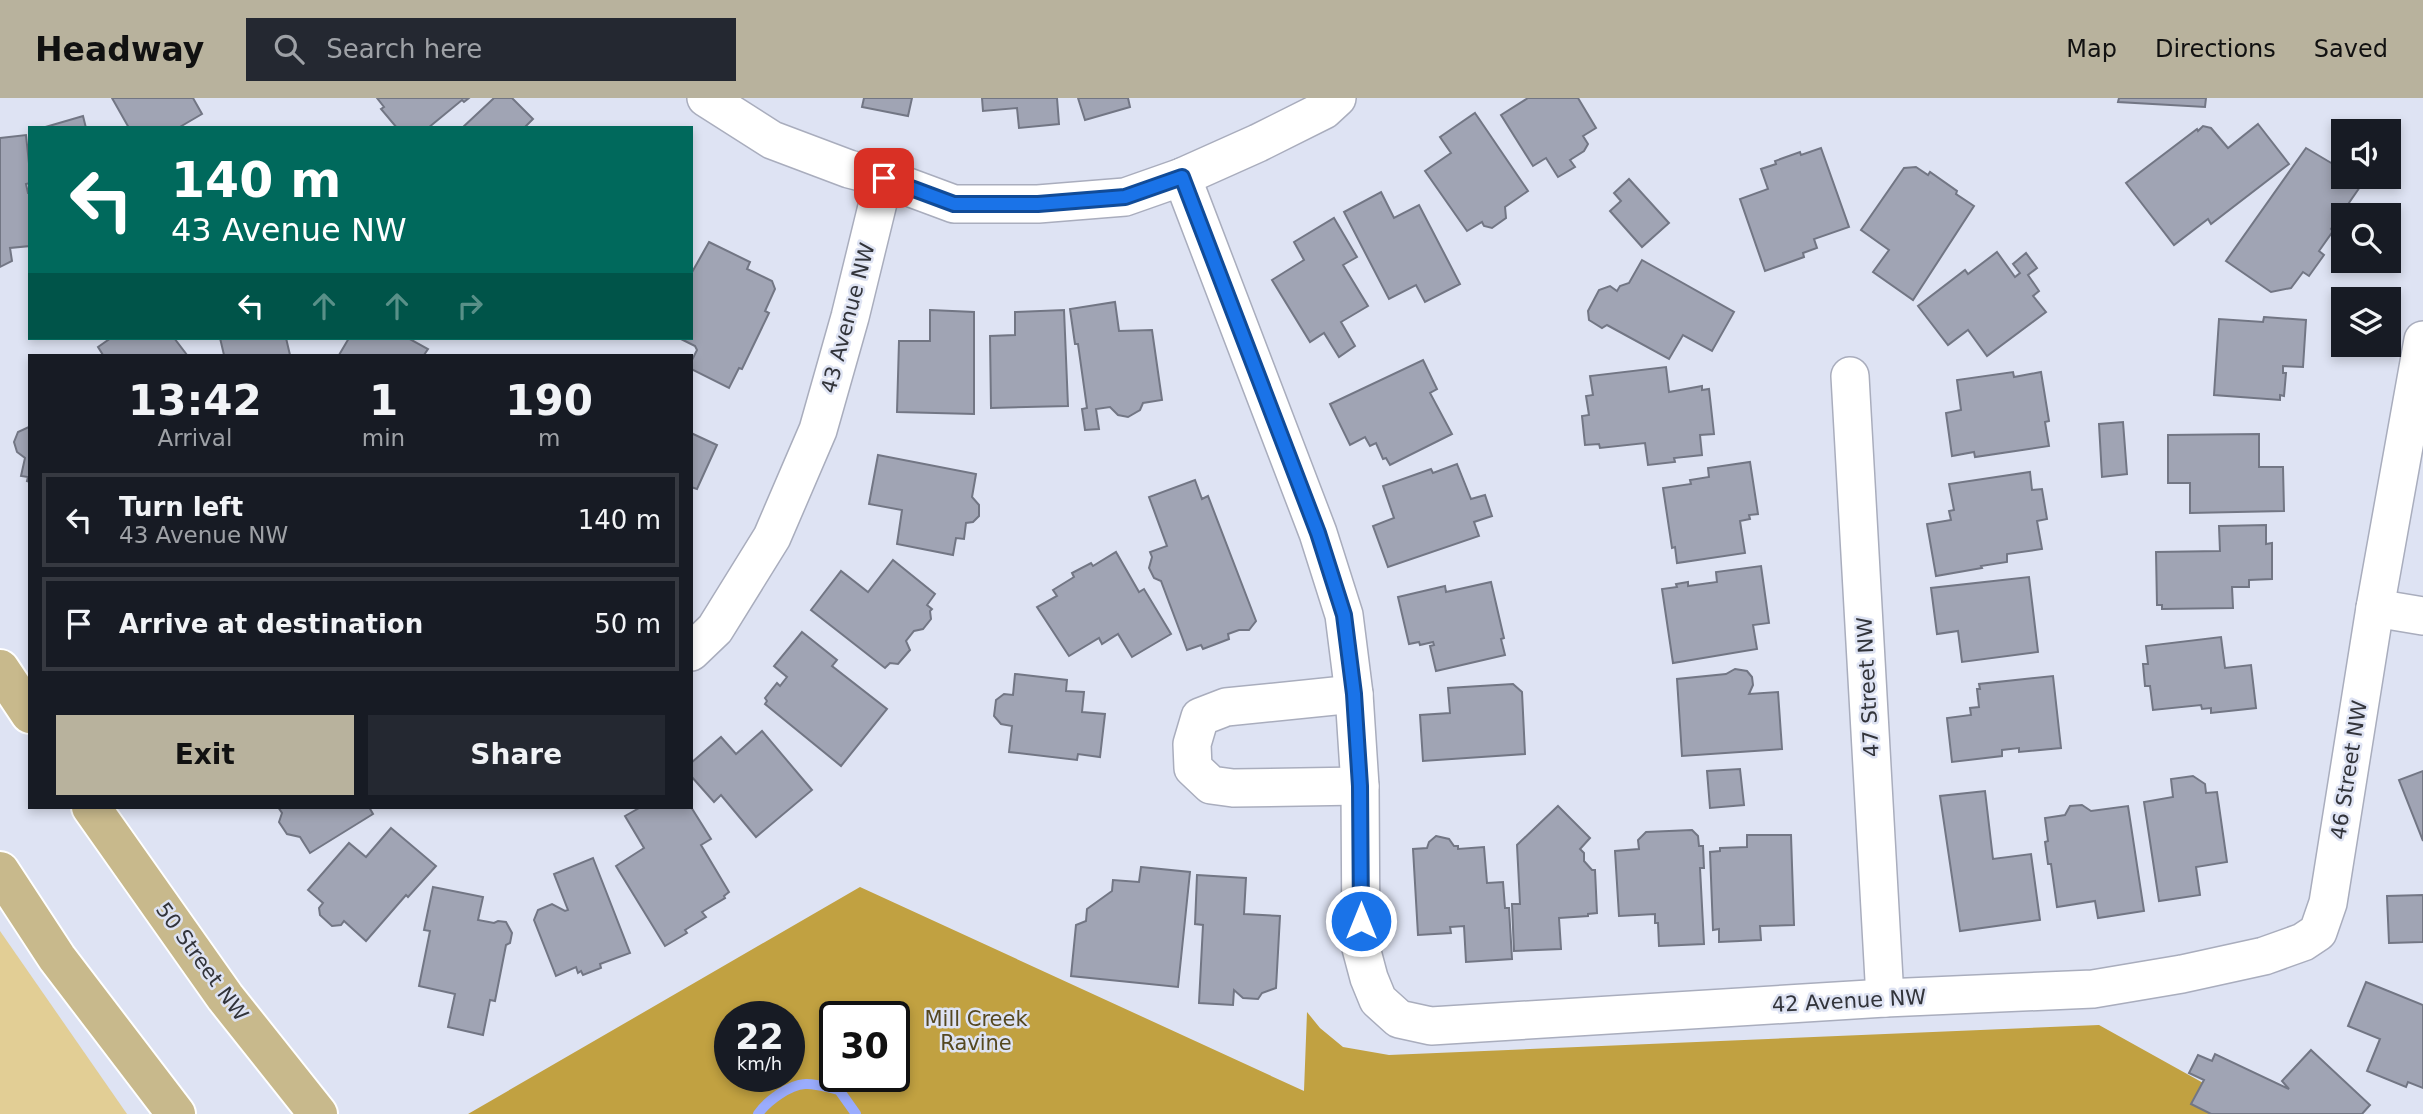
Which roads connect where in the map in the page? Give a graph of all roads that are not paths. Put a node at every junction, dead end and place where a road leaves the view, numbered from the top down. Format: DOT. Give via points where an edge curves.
graph roads {
  1 [pos="706,98"];
  2 [pos="1337,98"];
  3 [pos="1182,177"];
  4 [pos="884,178"];
  5 [pos="2423,340"];
  6 [pos="1850,376"];
  7 [pos="2375,608"];
  8 [pos="2423,616"];
  9 [pos="693,650"];
  10 [pos="0,669"];
  11 [pos="1354,694"];
  12 [pos="28,711"];
  13 [pos="1360,786"];
  14 [pos="92,809"];
  15 [pos="0,871"];
  16 [pos="2318,932"];
  17 [pos="1885,999"];
  18 [pos="176,1114"];
  19 [pos="318,1114"];
  1 -- 4 [label="street" via="772,139"];
  2 -- 3 [label="street" via="1324,110"];
  3 -- 4 [label="street" via="1125,197 1038,204 954,204"];
  3 -- 11 [label="street" via="1318,533 1344,615"];
  4 -- 9 [label="street, 43 Avenue NW" via="818,430 772,537 715,629"];
  5 -- 7 [label="street, 46 Street NW"];
  6 -- 17 [label="street, 47 Street NW"];
  7 -- 8 [label="street"];
  7 -- 16 [label="street, 46 Street NW" via="2328,904"];
  10 -- 12 [label="main road"];
  11 -- 13 [label="street"];
  11 -- 13 [label="street" via="1226,707 1200,717 1192,744 1193,768 1211,785 1233,788"];
  13 -- 17 [label="street, 42 Avenue NW" via="1361,948 1378,1000 1399,1019 1431,1026"];
  14 -- 19 [label="main road, 50 Street NW" via="225,997"];
  15 -- 18 [label="main road" via="57,958"];
  16 -- 17 [label="street, 42 Avenue NW" via="2264,956 2093,989"];
}
